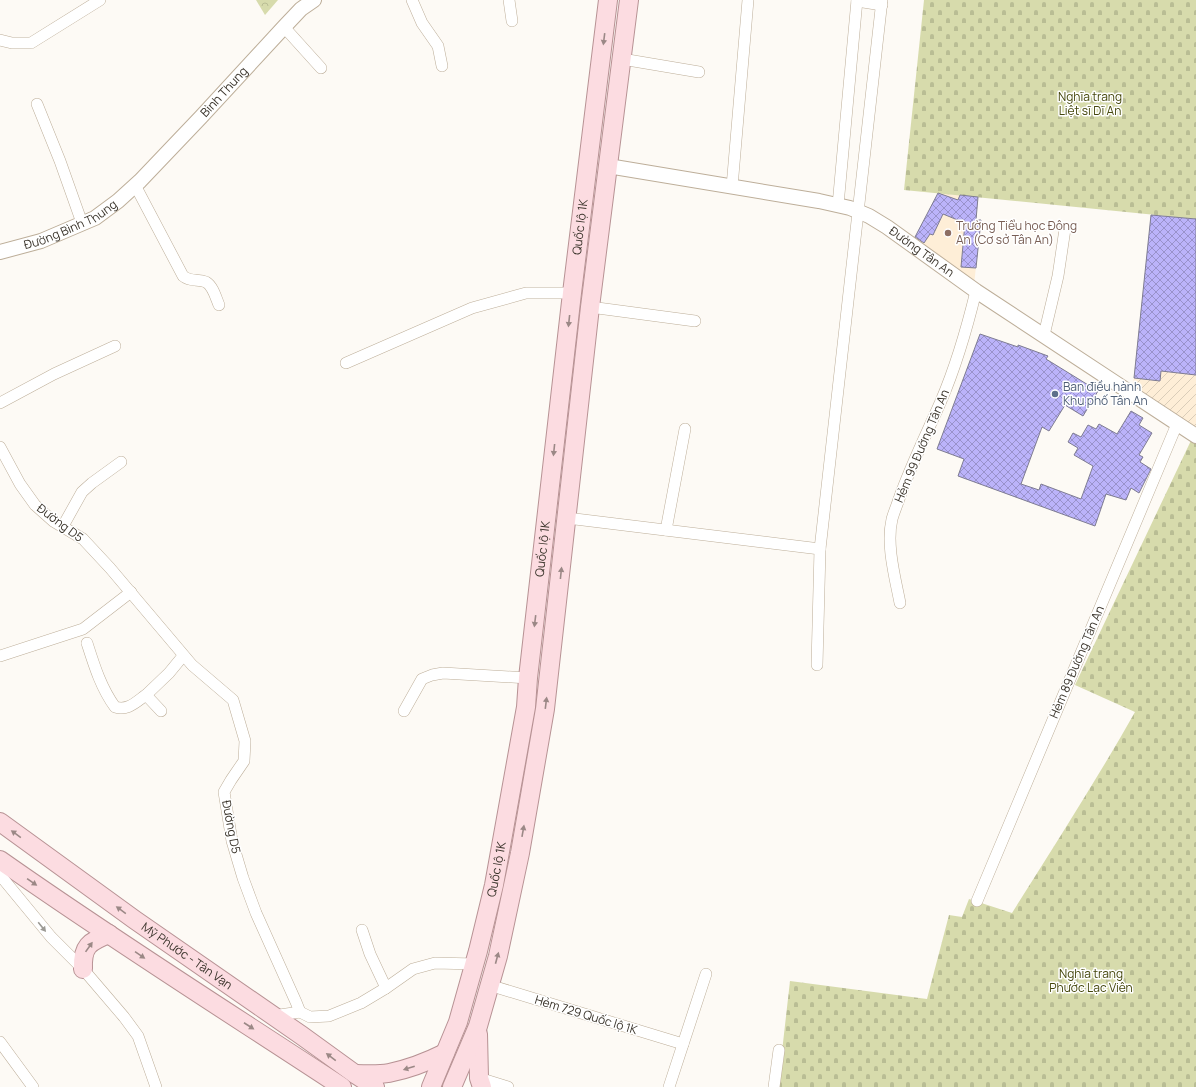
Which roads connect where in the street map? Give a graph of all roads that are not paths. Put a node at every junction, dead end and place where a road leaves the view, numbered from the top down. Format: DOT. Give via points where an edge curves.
graph roads {
  1 [pos="100,0"];
  2 [pos="314,0"];
  3 [pos="412,0"];
  4 [pos="509,0"];
  5 [pos="608,0"];
  6 [pos="629,0"];
  7 [pos="748,0"];
  8 [pos="857,1"];
  9 [pos="882,3"];
  10 [pos="512,21"];
  11 [pos="284,27"];
  12 [pos="0,40"];
  13 [pos="622,59"];
  14 [pos="442,66"];
  15 [pos="321,68"];
  16 [pos="699,72"];
  17 [pos="38,104"];
  18 [pos="588,163"];
  19 [pos="608,166"];
  20 [pos="135,185"];
  21 [pos="732,187"];
  22 [pos="838,205"];
  23 [pos="859,211"];
  24 [pos="82,223"];
  25 [pos="1065,229"];
  26 [pos="0,252"];
  27 [pos="976,291"];
  28 [pos="572,293"];
  29 [pos="219,305"];
  30 [pos="590,307"];
  31 [pos="695,321"];
  32 [pos="1044,335"];
  33 [pos="115,346"];
  34 [pos="346,363"];
  35 [pos="0,403"];
  36 [pos="1178,424"];
  37 [pos="686,429"];
  38 [pos="1196,436"];
  39 [pos="0,447"];
  40 [pos="121,462"];
  41 [pos="567,518"];
  42 [pos="62,526"];
  43 [pos="666,530"];
  44 [pos="820,549"];
  45 [pos="131,592"];
  46 [pos="900,603"];
  47 [pos="87,643"];
  48 [pos="0,656"];
  49 [pos="183,656"];
  50 [pos="817,665"];
  51 [pos="528,678"];
  52 [pos="146,694"];
  53 [pos="161,712"];
  54 [pos="404,712"];
  55 [pos="0,822"];
  56 [pos="0,860"];
  57 [pos="0,875"];
  58 [pos="976,901"];
  59 [pos="362,930"];
  60 [pos="109,934"];
  61 [pos="475,964"];
  62 [pos="83,969"];
  63 [pos="706,974"];
  64 [pos="489,985"];
  65 [pos="386,988"];
  66 [pos="300,1012"];
  67 [pos="274,1016"];
  68 [pos="478,1026"];
  69 [pos="0,1042"];
  70 [pos="683,1044"];
  71 [pos="779,1050"];
  72 [pos="445,1053"];
  73 [pos="355,1074"];
  74 [pos="480,1082"];
  75 [pos="33,1087"];
  76 [pos="156,1087"];
  77 [pos="342,1087"];
  78 [pos="375,1087"];
  79 [pos="431,1087"];
  80 [pos="452,1087"];
  81 [pos="508,1087"];
  82 [pos="669,1087"];
  83 [pos="774,1087"];
  1 -- 12 [label="street" via="31,43"];
  2 -- 11 [label="street, Bình Thung" via="301,9"];
  3 -- 14 [label="street" via="422,24 438,46"];
  4 -- 10 [label="street"];
  5 -- 18 [label="main road, Quốc lộ 1K, one-way"];
  6 -- 13 [label="main road, Quốc lộ 1K"];
  7 -- 21 [label="street"];
  8 -- 9 [label="street"];
  8 -- 22 [label="street"];
  9 -- 23 [label="street"];
  11 -- 15 [label="street"];
  11 -- 20 [label="street, Bình Thung"];
  13 -- 16 [label="street"];
  13 -- 19 [label="main road, Quốc lộ 1K"];
  17 -- 24 [label="street"];
  18 -- 19 [label="main road"];
  18 -- 28 [label="main road, Quốc lộ 1K"];
  19 -- 21 [label="street, Đường Tân An"];
  19 -- 30 [label="main road, Quốc lộ 1K"];
  20 -- 24 [label="street, Đường Bình Thung" via="118,201"];
  20 -- 29 [label="street" via="183,276 188,280 206,282 210,285"];
  21 -- 22 [label="street, Đường Tân An"];
  22 -- 23 [label="street, Đường Tân An"];
  23 -- 27 [label="street, Đường Tân An" via="887,227"];
  23 -- 44 [label="street"];
  24 -- 26 [label="street, Đường Bình Thung" via="41,241"];
  25 -- 32 [label="street" via="1058,276"];
  27 -- 32 [label="street, Đường Tân An"];
  27 -- 46 [label="street, Hẻm 99 Đường Tân An" via="953,370 906,477 892,519 892,564"];
  28 -- 34 [label="street" via="526,293 472,308"];
  28 -- 51 [label="main road, Quốc lộ 1K, one-way"];
  30 -- 31 [label="street"];
  30 -- 41 [label="main road, Quốc lộ 1K"];
  32 -- 36 [label="street, Đường Tân An"];
  33 -- 35 [label="street" via="54,374"];
  36 -- 38 [label="street, Đường Tân An"];
  36 -- 58 [label="street, Hẻm 89 Đường Tân An"];
  37 -- 43 [label="street"];
  39 -- 42 [label="street, Đường D5" via="35,505"];
  40 -- 42 [label="street" via="82,492"];
  41 -- 43 [label="street"];
  64 -- 41 [label="main road, Quốc lộ 1K, one-way" via="510,899 545,709"];
  42 -- 45 [label="street, Đường D5" via="83,539"];
  43 -- 44 [label="street"];
  44 -- 50 [label="street"];
  45 -- 48 [label="street" via="83,629"];
  45 -- 49 [label="street, Đường D5"];
  47 -- 52 [label="street" via="93,664 115,707 129,707"];
  49 -- 52 [label="street"];
  49 -- 66 [label="street, Đường D5" via="233,700 245,741 244,761 224,792 232,841 256,913"];
  51 -- 54 [label="street" via="432,674 422,679"];
  51 -- 61 [label="main road, Quốc lộ 1K" via="526,707 494,885"];
  52 -- 53 [label="street"];
  67 -- 55 [label="main road, Mỹ Phước - Tân Vạn, one-way"];
  56 -- 60 [label="main road, Mỹ Phước - Tân Vạn, one-way"];
  57 -- 62 [label="street, one-way" via="51,937"];
  59 -- 65 [label="street"];
  62 -- 60 [label="main road, one-way" via="83,958 88,945"];
  60 -- 77 [label="main road, Mỹ Phước - Tân Vạn, one-way"];
  61 -- 65 [label="street" via="435,963 412,969"];
  61 -- 72 [label="main road, Quốc lộ 1K" via="458,1022"];
  62 -- 76 [label="street" via="138,1036"];
  63 -- 70 [label="street"];
  64 -- 68 [label="main road, Quốc lộ 1K"];
  64 -- 70 [label="street, Hẻm 729 Quốc lộ 1K"];
  65 -- 66 [label="street" via="361,1003 330,1016 310,1016"];
  66 -- 67 [label="street"];
  73 -- 67 [label="main road, Mỹ Phước - Tân Vạn, one-way"];
  68 -- 74 [label="main road"];
  68 -- 80 [label="main road, Quốc lộ 1K"];
  69 -- 75 [label="street"];
  70 -- 82 [label="street"];
  71 -- 83 [label="street"];
  72 -- 73 [label="main road, one-way" via="422,1064 393,1072"];
  72 -- 79 [label="main road, Quốc lộ 1K"];
  73 -- 78 [label="main road, Mỹ Phước - Tân Vạn"];
  74 -- 81 [label="street"];
}
